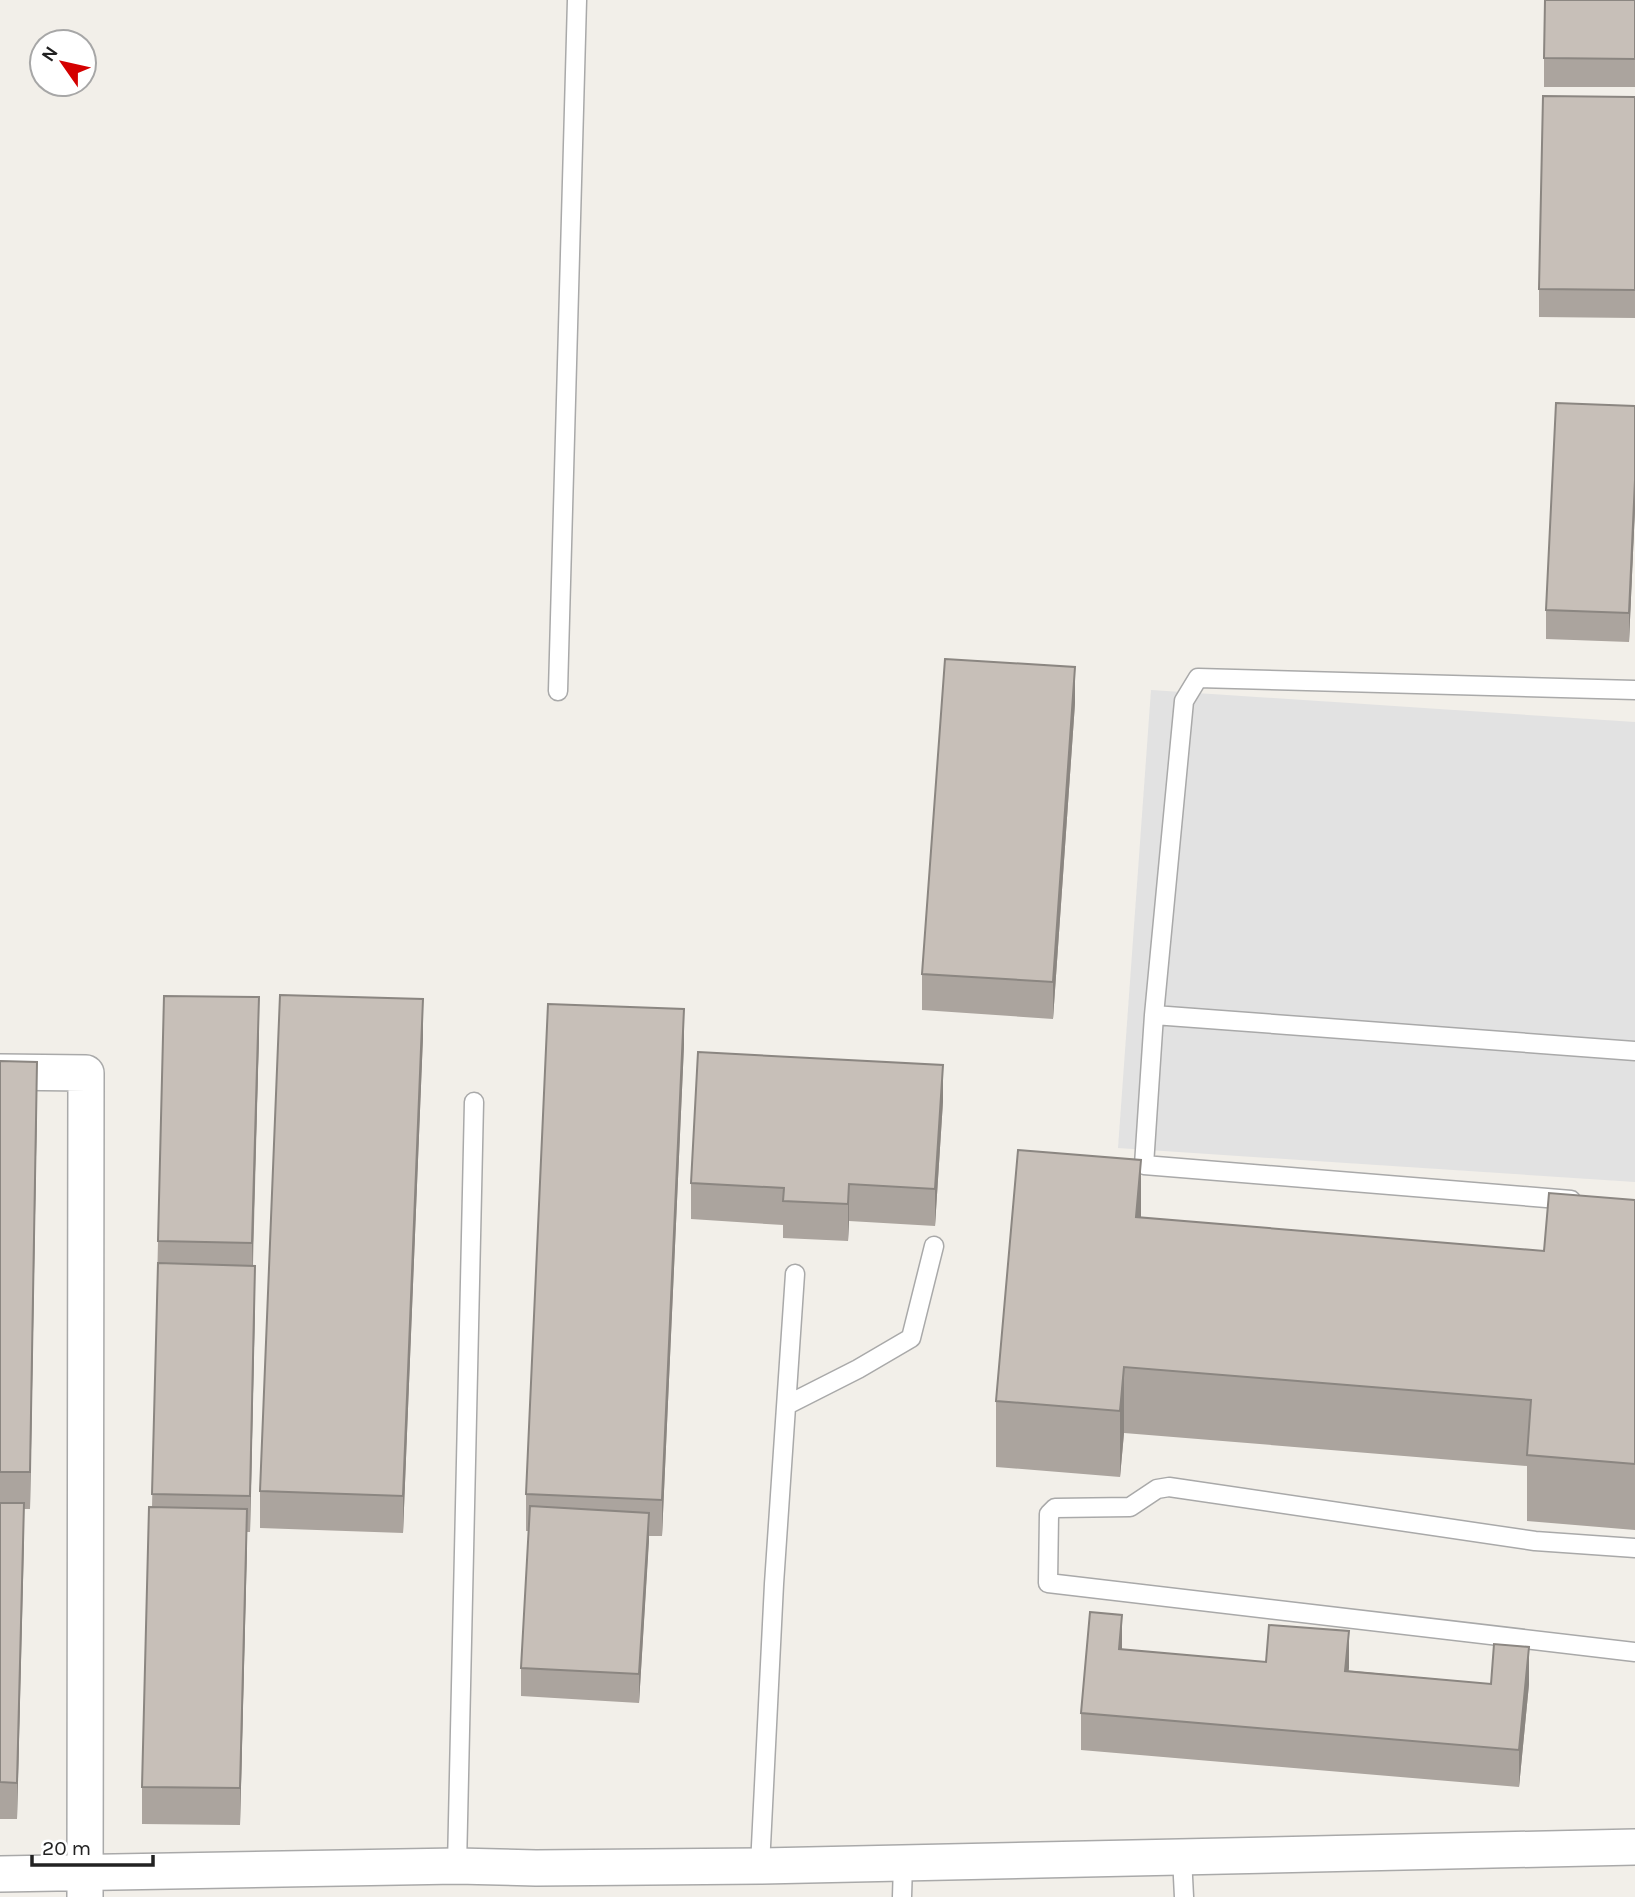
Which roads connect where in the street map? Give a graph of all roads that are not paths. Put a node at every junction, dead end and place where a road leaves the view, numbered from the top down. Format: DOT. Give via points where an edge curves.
graph roads {
  1 [pos="577,0"];
  2 [pos="1635,690"];
  3 [pos="558,691"];
  4 [pos="1154,1015"];
  5 [pos="1635,1051"];
  6 [pos="0,1072"];
  7 [pos="474,1102"];
  8 [pos="1594,1202"];
  9 [pos="934,1247"];
  10 [pos="795,1274"];
  11 [pos="787,1405"];
  12 [pos="1635,1548"];
  13 [pos="1635,1652"];
  14 [pos="1635,1847"];
  15 [pos="1182,1857"];
  16 [pos="760,1866"];
  17 [pos="0,1874"];
  18 [pos="903,1880"];
  19 [pos="457,1882"];
  20 [pos="536,1883"];
  21 [pos="86,1885"];
  22 [pos="1184,1897"];
  1 -- 3 [label="lane"];
  2 -- 4 [label="lane" via="1198,678 1184,701"];
  4 -- 5 [label="lane"];
  4 -- 8 [label="lane" via="1144,1166"];
  6 -- 21 [label="street" via="86,1073"];
  7 -- 19 [label="lane"];
  9 -- 11 [label="lane" via="911,1338"];
  10 -- 11 [label="lane"];
  11 -- 16 [label="lane"];
  12 -- 13 [label="lane" via="1535,1541 1169,1487 1157,1489 1130,1507 1055,1508 1049,1514 1048,1583"];
  14 -- 15 [label="street"];
  15 -- 18 [label="street"];
  15 -- 22 [label="lane"];
  16 -- 18 [label="street"];
  16 -- 20 [label="street"];
  17 -- 21 [label="street"];
  19 -- 20 [label="street"];
  19 -- 21 [label="street"];
}
